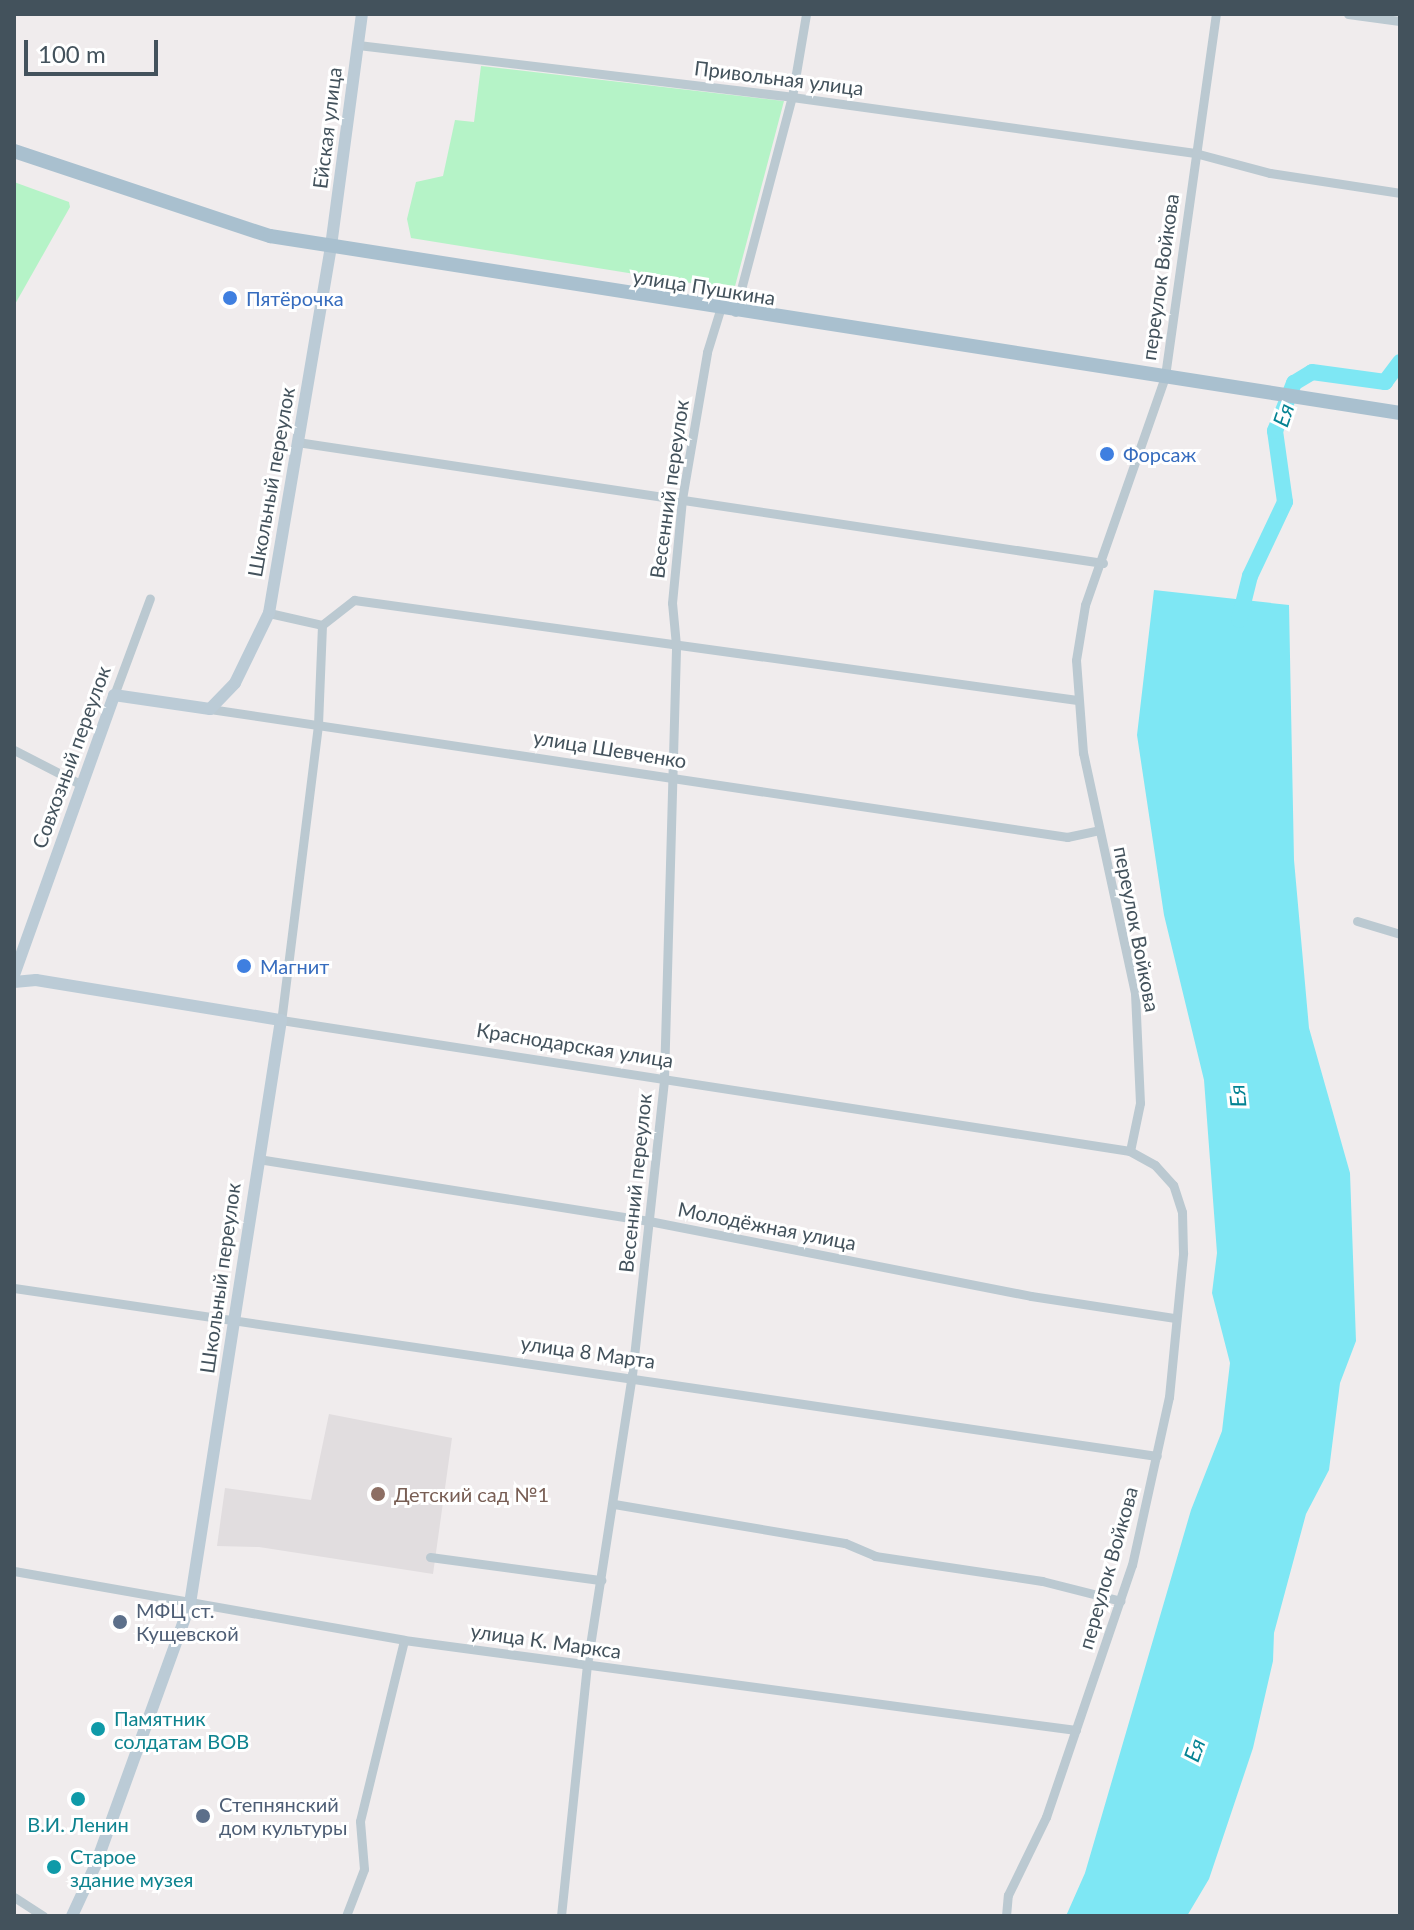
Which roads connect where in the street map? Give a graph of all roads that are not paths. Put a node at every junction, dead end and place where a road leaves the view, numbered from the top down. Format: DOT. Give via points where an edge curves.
graph roads {
  1 [pos="362,14"];
  2 [pos="806,14"];
  3 [pos="1216,14"];
  4 [pos="1348,14"];
  5 [pos="1400,21"];
  6 [pos="358,45"];
  7 [pos="792,97"];
  8 [pos="14,151"];
  9 [pos="1195,153"];
  10 [pos="1400,193"];
  11 [pos="331,246"];
  12 [pos="728,311"];
  13 [pos="1165,376"];
  14 [pos="1400,413"];
  15 [pos="297,442"];
  16 [pos="682,499"];
  17 [pos="1103,563"];
  18 [pos="150,598"];
  19 [pos="269,613"];
  20 [pos="322,625"];
  21 [pos="676,645"];
  22 [pos="114,695"];
  23 [pos="1077,700"];
  24 [pos="210,709"];
  25 [pos="318,725"];
  26 [pos="14,750"];
  27 [pos="670,778"];
  28 [pos="82,785"];
  29 [pos="1099,830"];
  30 [pos="1357,921"];
  31 [pos="1400,934"];
  32 [pos="14,975"];
  33 [pos="14,982"];
  34 [pos="281,1020"];
  35 [pos="664,1079"];
  36 [pos="1130,1151"];
  37 [pos="258,1159"];
  38 [pos="649,1221"];
  39 [pos="14,1288"];
  40 [pos="1175,1318"];
  41 [pos="235,1325"];
  42 [pos="632,1375"];
  43 [pos="1157,1456"];
  44 [pos="614,1504"];
  45 [pos="430,1557"];
  46 [pos="14,1571"];
  47 [pos="601,1580"];
  48 [pos="1121,1601"];
  49 [pos="190,1604"];
  50 [pos="404,1640"];
  51 [pos="587,1665"];
  52 [pos="1076,1730"];
  53 [pos="14,1897"];
  54 [pos="43,1916"];
  55 [pos="72,1916"];
  56 [pos="346,1916"];
  57 [pos="561,1916"];
  58 [pos="1006,1916"];
  1 -- 6 [label="street, Ейская улица"];
  2 -- 7 [label="street, Весенний переулок"];
  3 -- 9 [label="street, переулок Войкова"];
  4 -- 5 [label="street"];
  6 -- 7 [label="street, Привольная улица"];
  6 -- 11 [label="street, Ейская улица"];
  7 -- 9 [label="street, Привольная улица"];
  7 -- 12 [label="street, Весенний переулок"];
  8 -- 11 [label="main road, улица Пушкина" via="226,225"];
  9 -- 10 [label="street, Привольная улица" via="1270,173"];
  9 -- 13 [label="street, переулок Войкова"];
  11 -- 12 [label="main road, улица Пушкина"];
  11 -- 15 [label="street, Школьный переулок"];
  12 -- 13 [label="main road, улица Пушкина"];
  12 -- 16 [label="street, Весенний переулок" via="707,352"];
  13 -- 14 [label="main road, улица Пушкина"];
  13 -- 17 [label="street, переулок Войкова"];
  15 -- 16 [label="street"];
  15 -- 19 [label="street, Школьный переулок"];
  16 -- 17 [label="street"];
  16 -- 21 [label="street, Весенний переулок" via="672,603"];
  17 -- 23 [label="street, переулок Войкова" via="1085,605 1076,660"];
  18 -- 22 [label="street, Совхозный переулок"];
  19 -- 20 [label="street"];
  19 -- 24 [label="street, Школьный переулок" via="235,683"];
  20 -- 21 [label="street" via="354,600"];
  20 -- 25 [label="street, Школьный переулок"];
  21 -- 23 [label="street"];
  21 -- 27 [label="street, Весенний переулок"];
  22 -- 24 [label="street, улица Шевченко"];
  22 -- 28 [label="street, Совхозный переулок"];
  23 -- 29 [label="street, переулок Войкова"];
  24 -- 25 [label="street, улица Шевченко"];
  25 -- 27 [label="street, улица Шевченко"];
  25 -- 34 [label="street, Школьный переулок"];
  26 -- 28 [label="street"];
  27 -- 29 [label="street, улица Шевченко" via="1067,837"];
  27 -- 35 [label="street, Весенний переулок"];
  28 -- 32 [label="street, Совхозный переулок"];
  29 -- 36 [label="street, переулок Войкова" via="1135,993 1140,1103"];
  30 -- 31 [label="street"];
  33 -- 34 [label="street, Краснодарская улица" via="36,980"];
  34 -- 35 [label="street, Краснодарская улица"];
  34 -- 37 [label="street, Школьный переулок"];
  35 -- 36 [label="street, Краснодарская улица"];
  35 -- 38 [label="street, Весенний переулок"];
  36 -- 40 [label="street, переулок Войкова" via="1155,1165 1173,1185 1182,1212"];
  37 -- 38 [label="street, Молодёжная улица"];
  37 -- 41 [label="street, Школьный переулок"];
  38 -- 40 [label="street, Молодёжная улица" via="1031,1296"];
  38 -- 42 [label="street, Весенний переулок"];
  39 -- 41 [label="street, улица 8 Марта"];
  40 -- 43 [label="street, переулок Войкова" via="1169,1397"];
  41 -- 42 [label="street, улица 8 Марта"];
  41 -- 49 [label="street, Школьный переулок"];
  42 -- 43 [label="street, улица 8 Марта"];
  42 -- 44 [label="street, Весенний переулок"];
  43 -- 48 [label="street, переулок Войкова"];
  44 -- 47 [label="street, Весенний переулок"];
  44 -- 48 [label="street" via="845,1543 875,1556 1042,1581"];
  45 -- 47 [label="street"];
  46 -- 49 [label="street, улица К. Маркса"];
  47 -- 51 [label="street, Весенний переулок"];
  48 -- 52 [label="street, переулок Войкова"];
  49 -- 50 [label="street, улица К. Маркса"];
  49 -- 55 [label="street, Школьный переулок" via="96,1864"];
  50 -- 51 [label="street, улица К. Маркса"];
  50 -- 56 [label="street" via="360,1821 364,1869 356,1903"];
  51 -- 52 [label="street, улица К. Маркса"];
  51 -- 57 [label="street, Весенний переулок"];
  52 -- 58 [label="street, переулок Войкова" via="1046,1817 1008,1895"];
  53 -- 54 [label="street"];
}
